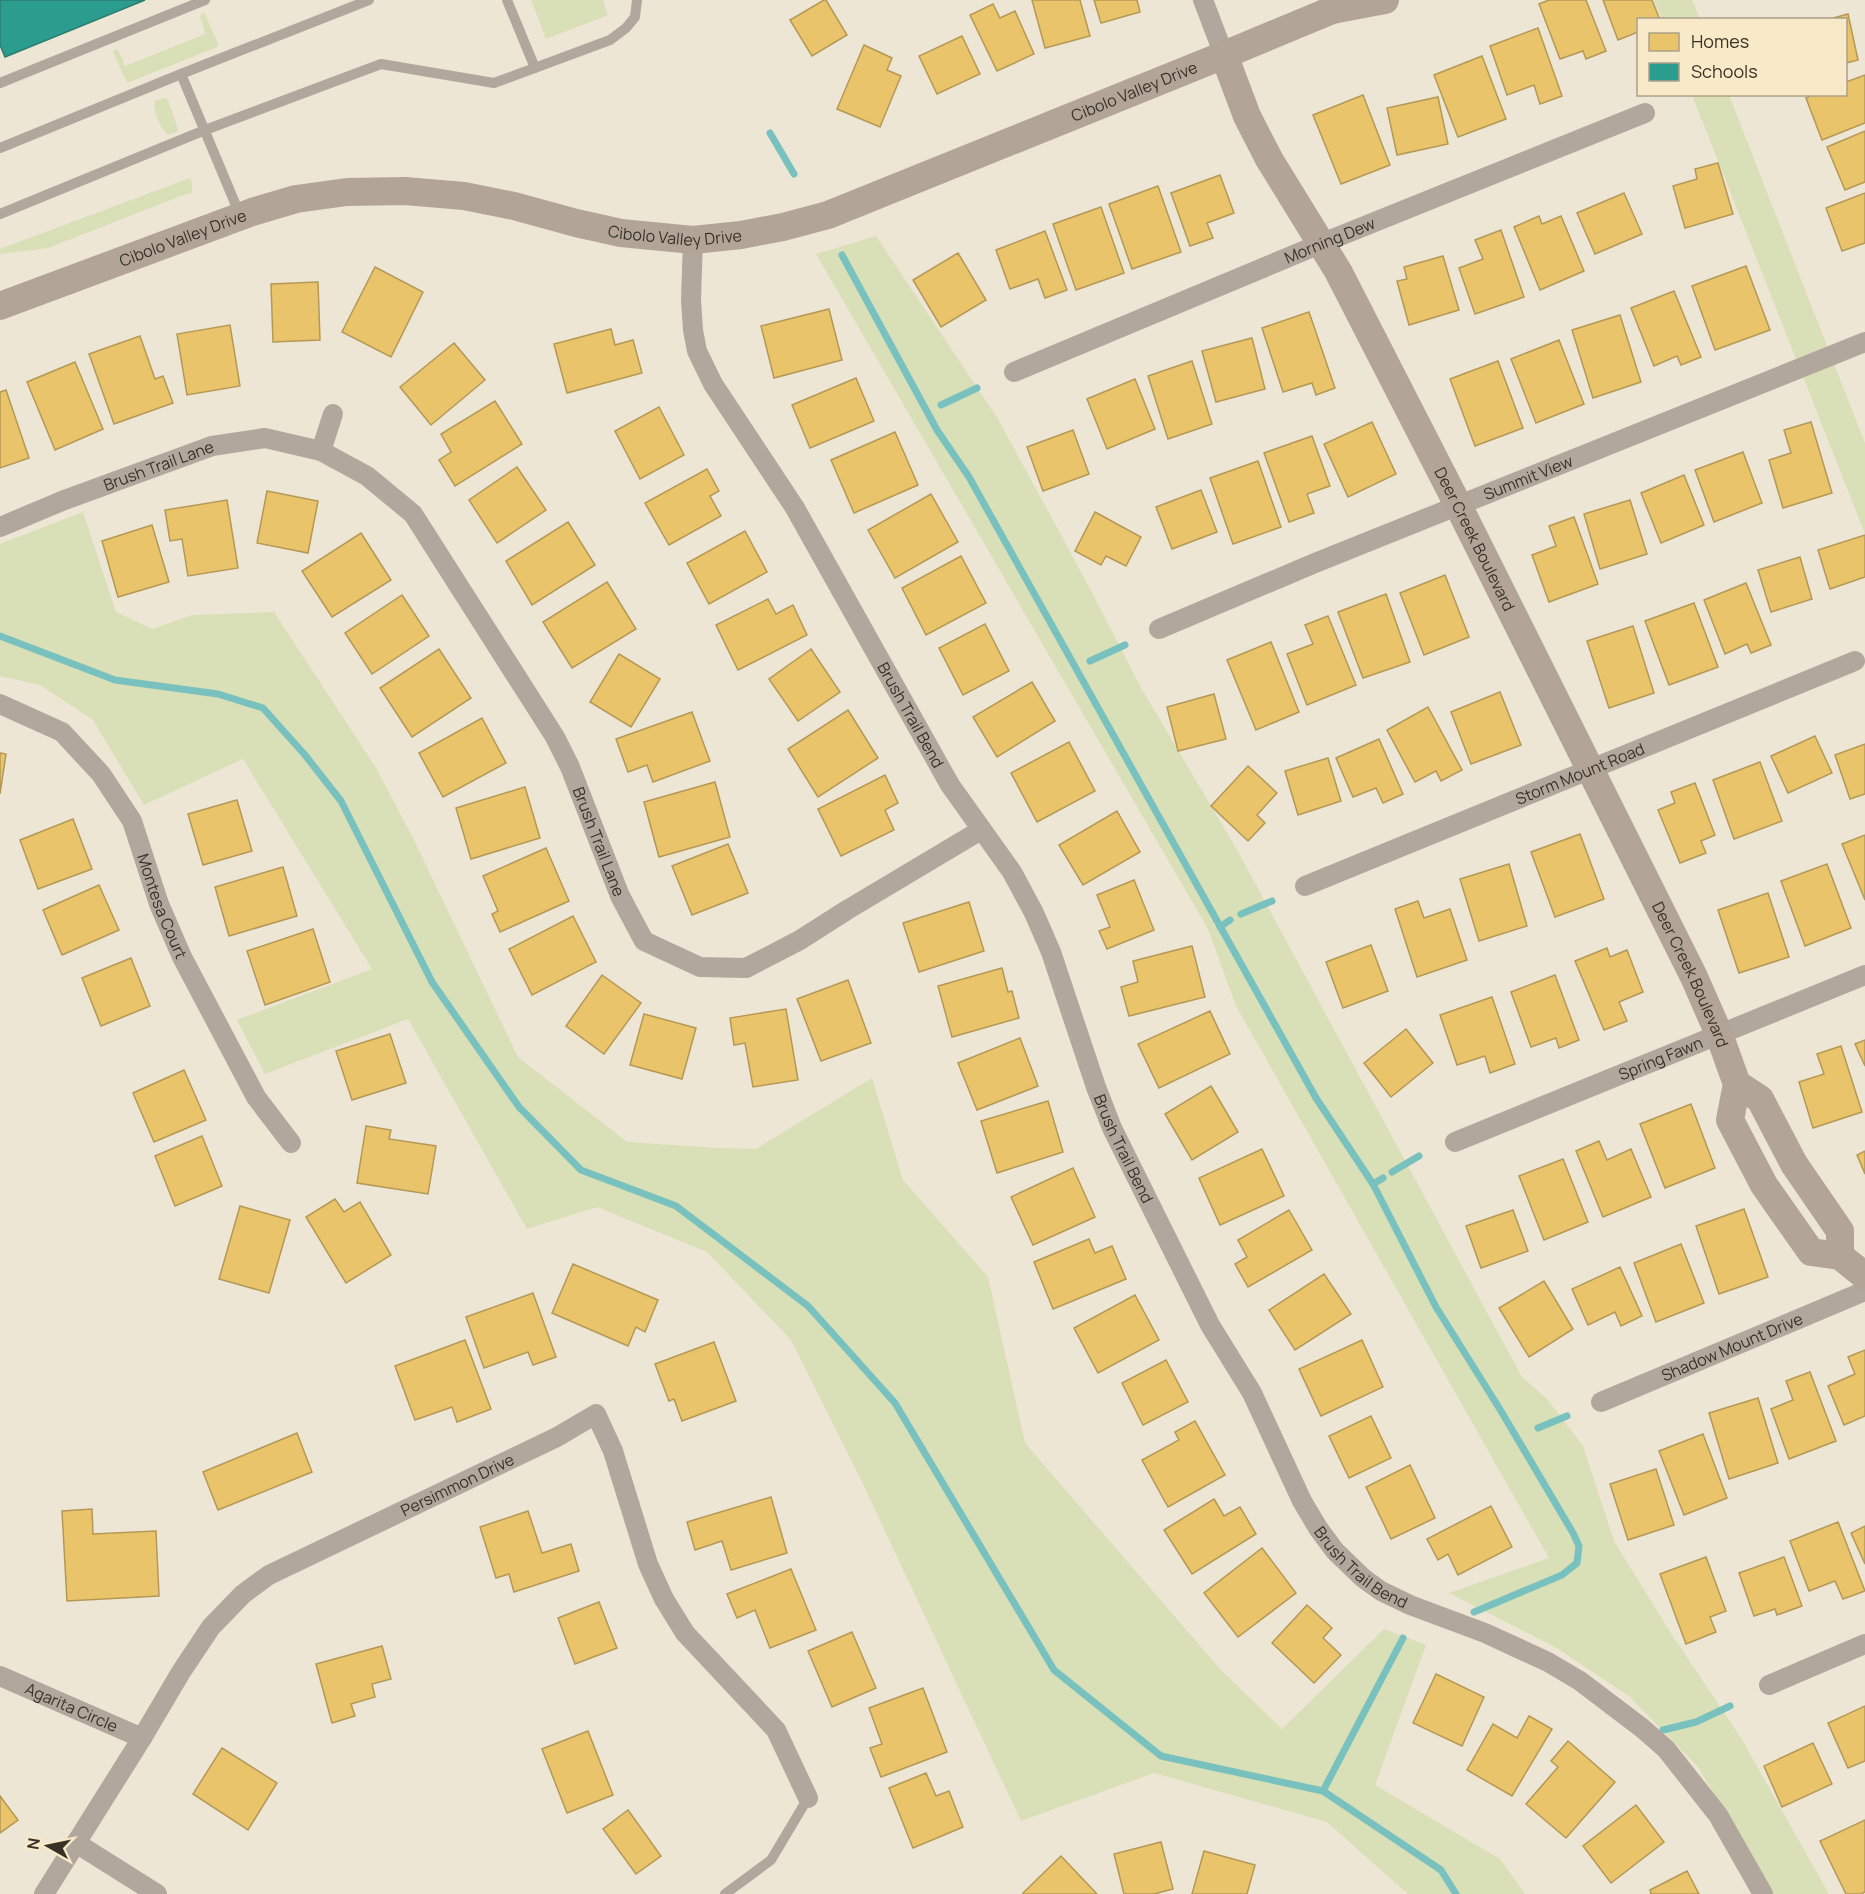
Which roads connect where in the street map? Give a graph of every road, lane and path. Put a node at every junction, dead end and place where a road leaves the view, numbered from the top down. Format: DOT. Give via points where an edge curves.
graph roads {
  1 [pos="205,0"];
  2 [pos="369,0"];
  3 [pos="507,0"];
  4 [pos="636,0"];
  5 [pos="1203,0"];
  6 [pos="1385,0"];
  7 [pos="1339,5"];
  8 [pos="1224,55"];
  9 [pos="535,68"];
  10 [pos="181,74"];
  11 [pos="0,83"];
  12 [pos="1646,112"];
  13 [pos="205,130"];
  14 [pos="0,148"];
  15 [pos="0,214"];
  16 [pos="240,217"];
  17 [pos="693,240"];
  18 [pos="1320,244"];
  19 [pos="0,306"];
  20 [pos="1865,342"];
  21 [pos="1014,372"];
  22 [pos="333,414"];
  23 [pos="321,451"];
  24 [pos="1459,507"];
  25 [pos="0,527"];
  26 [pos="1159,629"];
  27 [pos="1855,661"];
  28 [pos="0,704"];
  29 [pos="1591,769"];
  30 [pos="981,830"];
  31 [pos="1305,886"];
  32 [pos="1865,975"];
  33 [pos="1719,1034"];
  34 [pos="1455,1142"];
  35 [pos="291,1143"];
  36 [pos="1865,1276"];
  37 [pos="1865,1291"];
  38 [pos="1601,1402"];
  39 [pos="1865,1644"];
  40 [pos="0,1676"];
  41 [pos="1769,1685"];
  42 [pos="142,1738"];
  43 [pos="808,1798"];
  44 [pos="76,1843"];
  45 [pos="44,1894"];
  46 [pos="157,1894"];
  47 [pos="725,1894"];
  48 [pos="1763,1894"];
  1 -- 11 [label="lane"];
  2 -- 10 [label="lane"];
  3 -- 9 [label="lane"];
  4 -- 9 [label="lane" via="634,17 610,40"];
  5 -- 8 [label="street, Deer Creek Boulevard"];
  6 -- 7 [label="main road, Cibolo Valley Drive"];
  7 -- 8 [label="main road, Cibolo Valley Drive"];
  8 -- 17 [label="main road, Cibolo Valley Drive" via="828,214 751,233"];
  8 -- 18 [label="main road, Deer Creek Boulevard" via="1247,116"];
  9 -- 13 [label="lane" via="494,83 381,64"];
  10 -- 13 [label="lane"];
  10 -- 14 [label="lane"];
  12 -- 18 [label="street, Morning Dew"];
  13 -- 15 [label="lane"];
  13 -- 16 [label="lane"];
  16 -- 17 [label="main road, Cibolo Valley Drive" via="296,199 347,192 405,191 474,198 621,233"];
  16 -- 19 [label="main road, Cibolo Valley Drive"];
  17 -- 30 [label="street, Brush Trail Bend" via="693,330 697,351 713,384 795,508 950,785"];
  18 -- 21 [label="street, Morning Dew"];
  18 -- 24 [label="main road, Deer Creek Boulevard"];
  20 -- 24 [label="street, Summit View"];
  22 -- 23 [label="street"];
  23 -- 25 [label="street, Brush Trail Lane" via="265,438 212,446"];
  23 -- 30 [label="street, Brush Trail Lane" via="367,476 413,514 555,737 620,897 644,941 700,967 746,968 800,940"];
  24 -- 26 [label="street, Summit View"];
  24 -- 29 [label="main road, Deer Creek Boulevard"];
  27 -- 29 [label="street, Storm Mount Road"];
  28 -- 35 [label="street, Montesa Court" via="62,732 106,782 132,821 159,904 182,957 256,1097"];
  29 -- 31 [label="street, Storm Mount Road"];
  29 -- 33 [label="main road, Deer Creek Boulevard"];
  30 -- 48 [label="street, Brush Trail Bend" via="1012,872 1051,952 1096,1087 1136,1178 1210,1325 1252,1393 1302,1501 1335,1551 1381,1591 1548,1662 1642,1728 1666,1749 1718,1815"];
  32 -- 33 [label="street, Spring Fawn"];
  33 -- 34 [label="street, Spring Fawn"];
  33 -- 36 [label="main road, Deer Creek Boulevard" via="1737,1084 1760,1099 1794,1164 1840,1231 1840,1257"];
  37 -- 38 [label="street, Shadow Mount Drive"];
  39 -- 41 [label="street"];
  40 -- 42 [label="street, Agarita Circle"];
  42 -- 43 [label="street, Persimmon Drive" via="211,1627 243,1594 269,1575 557,1437 596,1414 613,1451 648,1564 664,1599 685,1633 776,1730"];
  42 -- 44 [label="street, Persimmon Drive"];
  43 -- 47 [label="lane" via="771,1860"];
  44 -- 45 [label="street, Persimmon Drive"];
  44 -- 46 [label="street"];
}
